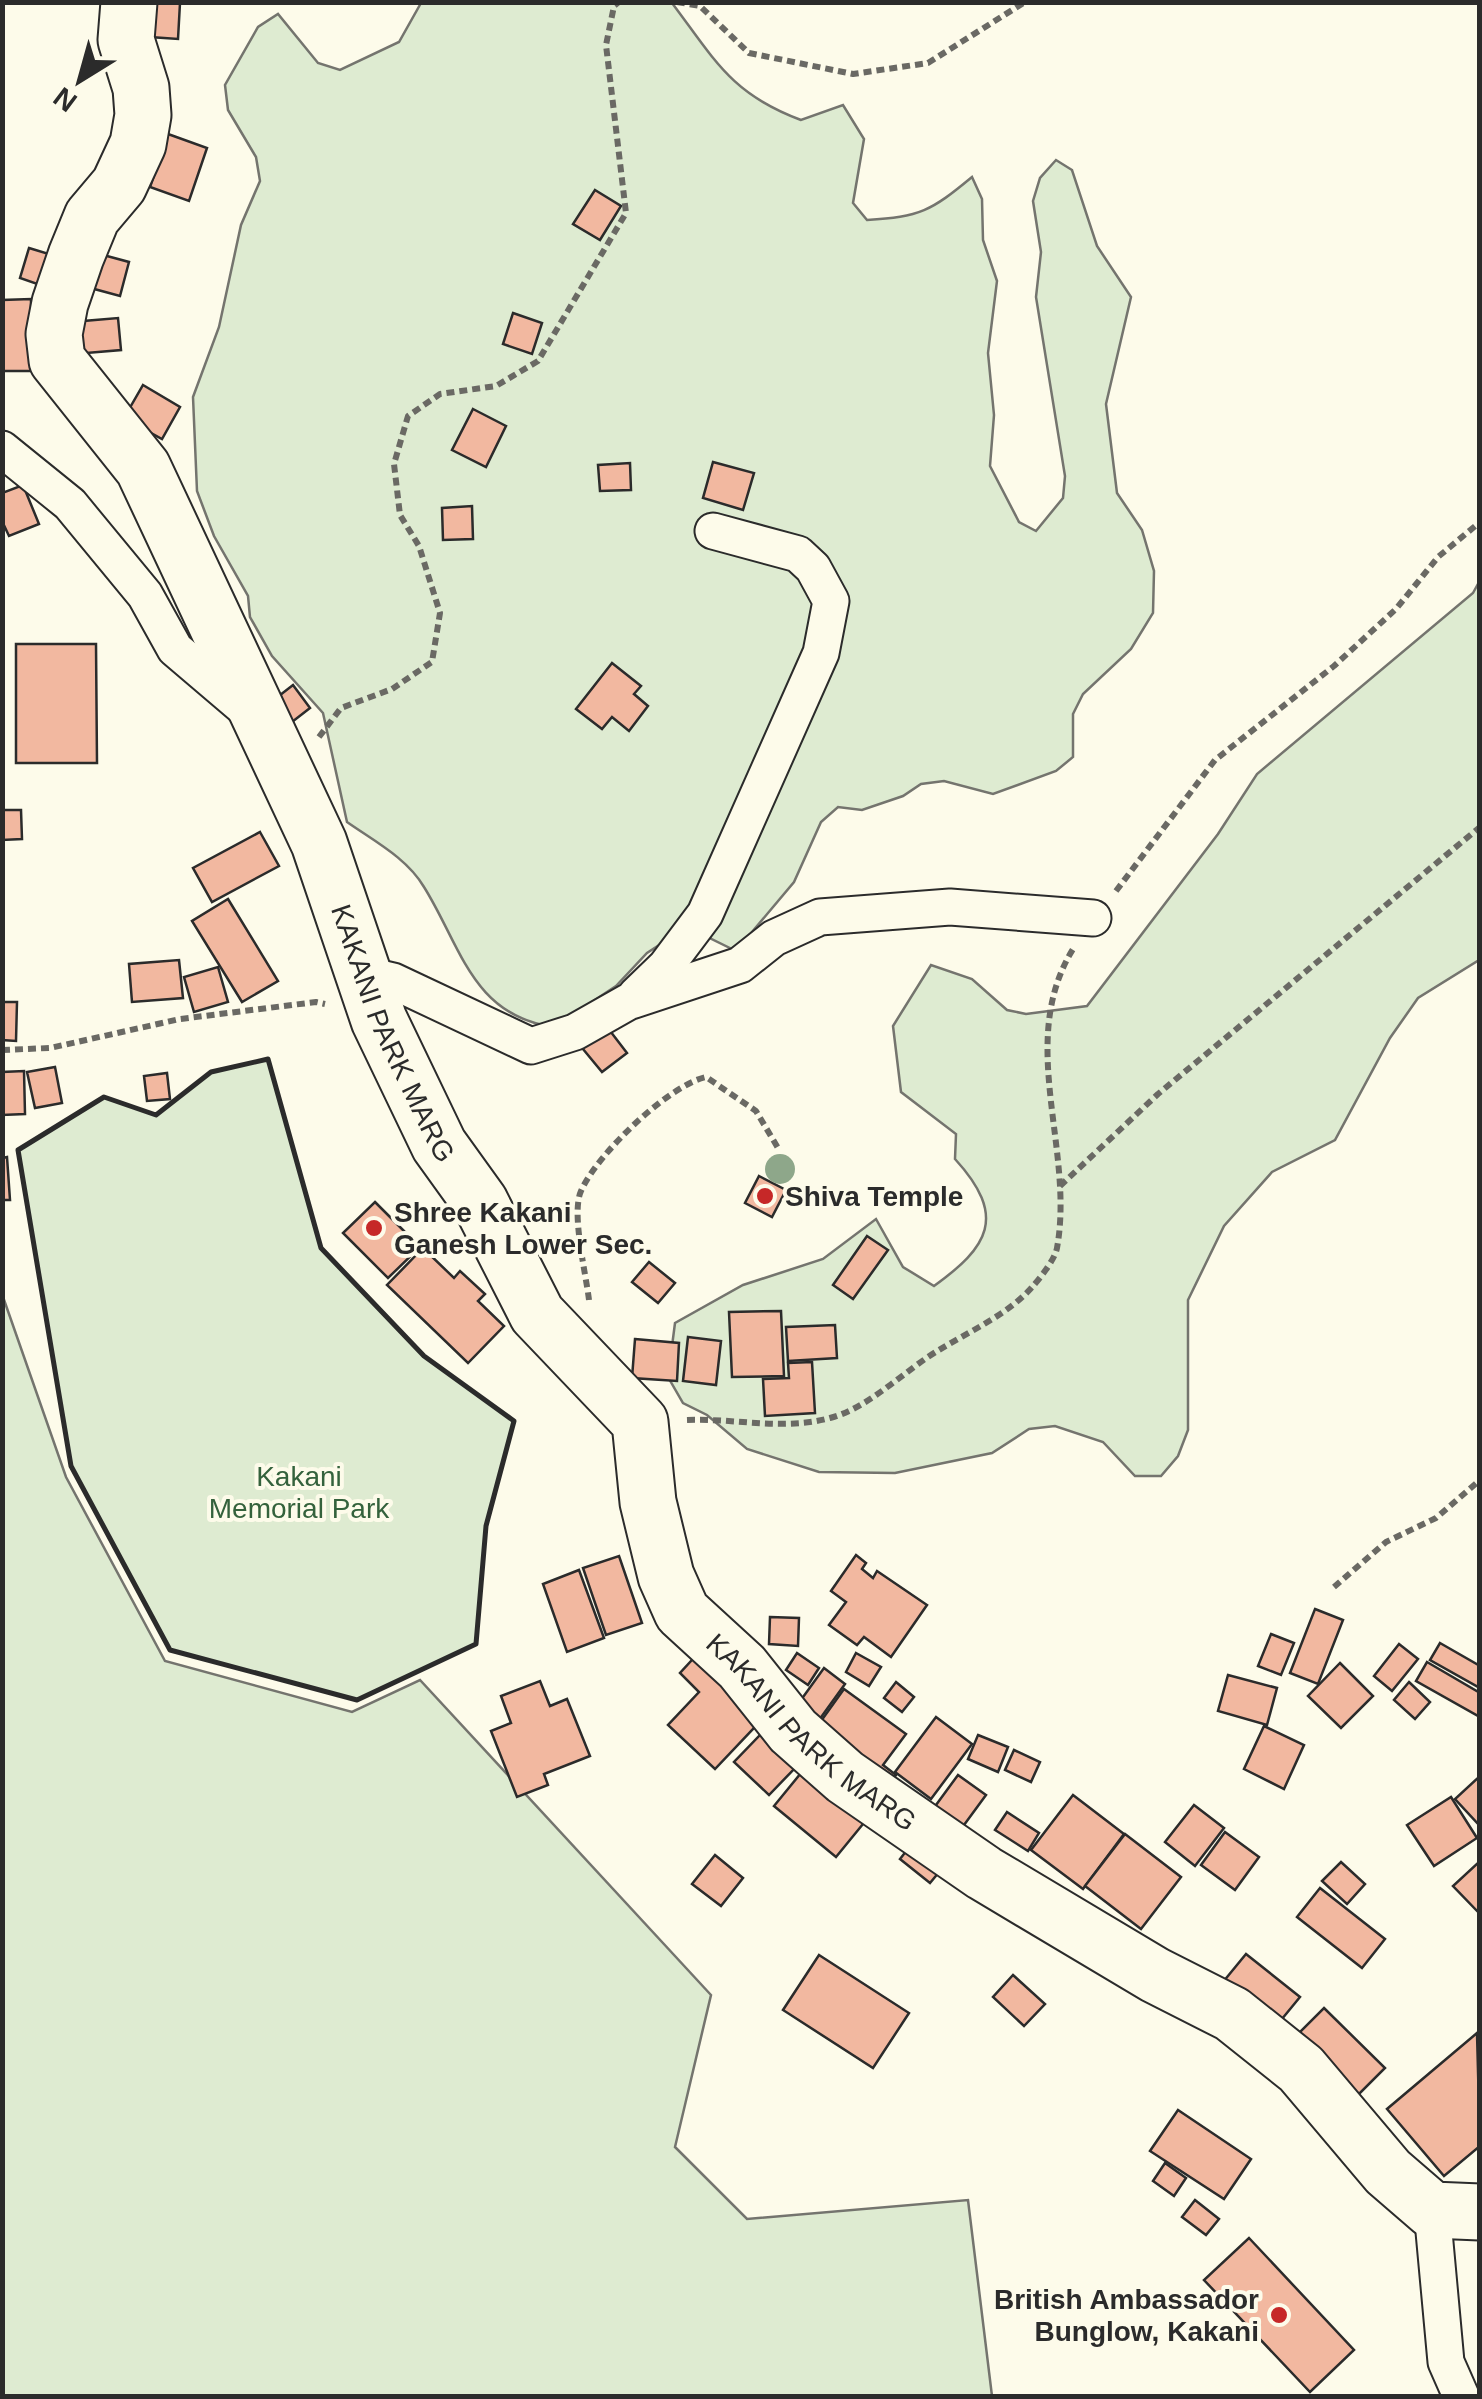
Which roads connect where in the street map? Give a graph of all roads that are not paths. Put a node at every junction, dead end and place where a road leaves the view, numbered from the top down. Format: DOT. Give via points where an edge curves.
graph roads {
  1 [pos="130,2"];
  2 [pos="2,449"];
  3 [pos="714,530"];
  4 [pos="267,726"];
  5 [pos="1093,918"];
  6 [pos="371,997"];
  7 [pos="628,1002"];
  8 [pos="1456,2211"];
  9 [pos="1461,2396"];
  1 -- 4 [label="main road, KAKANI PARK MARG" via="126,40 143,115 138,144 76,256 54,334 57,360 143,468"];
  2 -- 4 [label="street" via="70,504 145,595 175,648"];
  3 -- 7 [label="street" via="798,554 814,568 830,601 821,653 705,914"];
  4 -- 6 [label="main road, KAKANI PARK MARG" via="319,843"];
  5 -- 7 [label="street" via="950,908 820,917 774,938 740,965"];
  6 -- 7 [label="street" via="393,981 531,1046 575,1032"];
  6 -- 8 [label="main road, KAKANI PARK MARG" via="439,1144 480,1202 537,1314 640,1422 648,1502 682,1612 845,1777 938,1844 1232,2014 1301,2069 1388,2172"];
  8 -- 9 [label="street" via="1446,2362"];
}
